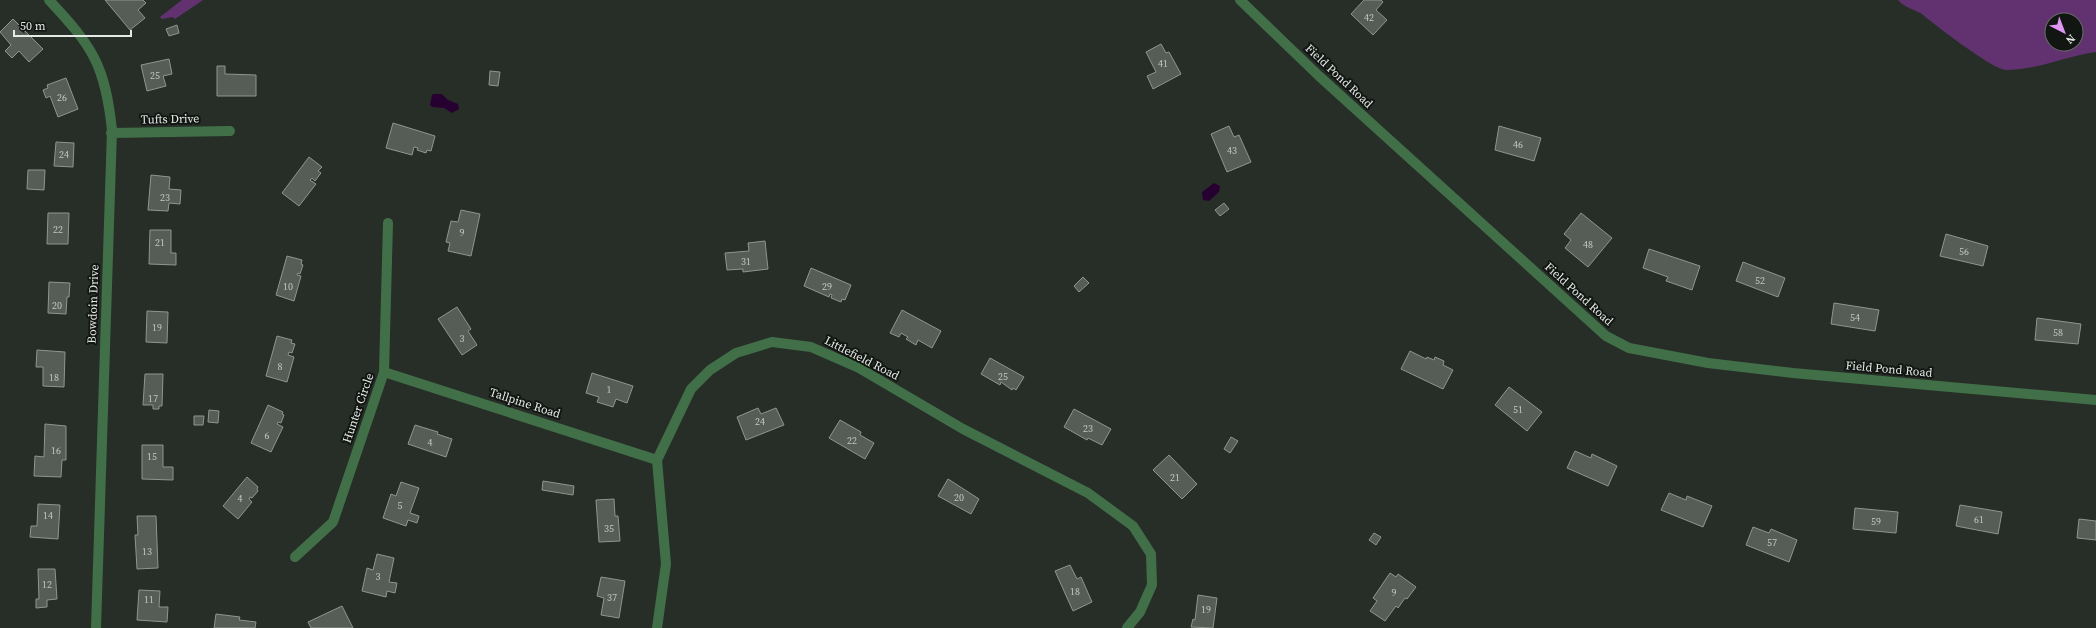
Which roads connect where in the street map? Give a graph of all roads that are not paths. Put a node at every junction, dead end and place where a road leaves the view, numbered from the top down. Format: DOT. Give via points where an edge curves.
graph roads {
  1 [pos="49,0"];
  2 [pos="1240,0"];
  3 [pos="230,132"];
  4 [pos="112,133"];
  5 [pos="388,223"];
  6 [pos="384,372"];
  7 [pos="2096,400"];
  8 [pos="658,460"];
  9 [pos="295,557"];
  10 [pos="96,628"];
  11 [pos="657,628"];
  12 [pos="1127,628"];
  1 -- 4 [label="street, Bowdoin Drive" via="71,23 96,58 105,85"];
  2 -- 7 [label="street, Field Pond Road" via="1319,76 1606,336 1629,348 1708,363 1793,373"];
  3 -- 4 [label="street, Tufts Drive"];
  4 -- 10 [label="street, Bowdoin Drive"];
  5 -- 6 [label="street, Hunter Circle"];
  6 -- 8 [label="street, Tallpine Road"];
  6 -- 9 [label="street, Hunter Circle" via="332,522"];
  8 -- 11 [label="street, Littlefield Road" via="666,564"];
  8 -- 12 [label="street, Littlefield Road" via="691,389 710,370 736,353 772,342 811,347 859,368 963,429 1088,493 1133,526 1150,554 1152,584 1140,612"];
}
